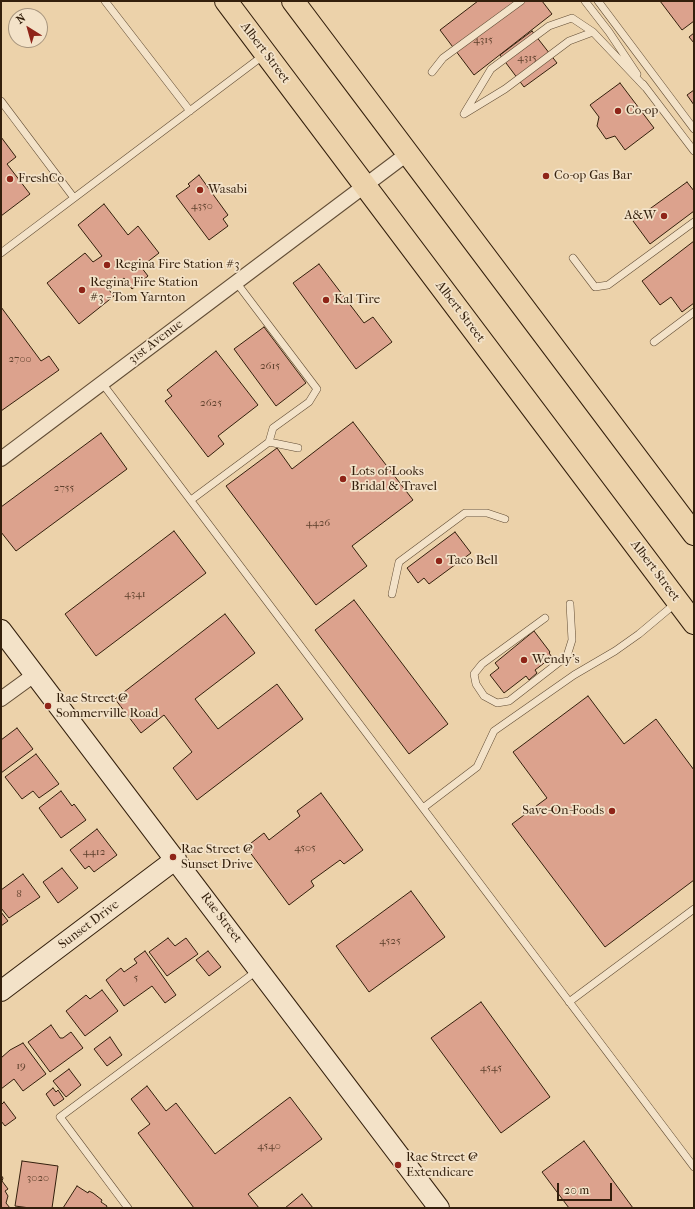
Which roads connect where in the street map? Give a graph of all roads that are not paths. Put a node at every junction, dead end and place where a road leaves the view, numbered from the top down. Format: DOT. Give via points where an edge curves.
graph roads {
  1 [pos="105,1"];
  2 [pos="226,1"];
  3 [pos="293,1"];
  4 [pos="521,1"];
  5 [pos="586,1"];
  6 [pos="598,1"];
  7 [pos="592,32"];
  8 [pos="266,54"];
  9 [pos="432,72"];
  10 [pos="645,87"];
  11 [pos="1,100"];
  12 [pos="190,112"];
  13 [pos="694,129"];
  14 [pos="694,151"];
  15 [pos="407,154"];
  16 [pos="364,186"];
  17 [pos="74,198"];
  18 [pos="694,222"];
  19 [pos="1,253"];
  20 [pos="573,258"];
  21 [pos="236,282"];
  22 [pos="694,312"];
  23 [pos="654,342"];
  24 [pos="102,383"];
  25 [pos="269,442"];
  26 [pos="298,448"];
  27 [pos="1,459"];
  28 [pos="191,500"];
  29 [pos="505,519"];
  30 [pos="694,534"];
  31 [pos="392,594"];
  32 [pos="677,601"];
  33 [pos="570,604"];
  34 [pos="545,618"];
  35 [pos="694,623"];
  36 [pos="1,630"];
  37 [pos="34,675"];
  38 [pos="1,699"];
  39 [pos="423,808"];
  40 [pos="176,859"];
  41 [pos="694,909"];
  42 [pos="259,969"];
  43 [pos="1,991"];
  44 [pos="569,1002"];
  45 [pos="694,1167"];
  46 [pos="128,1208"];
  47 [pos="439,1208"];
  1 -- 12 [label="lane"];
  2 -- 8 [label="main road, Albert Street"];
  3 -- 15 [label="main road"];
  4 -- 9 [label="lane" via="443,58"];
  5 -- 10 [label="lane"];
  6 -- 13 [label="lane"];
  7 -- 7 [label="lane" via="572,18 550,26 492,69 464,114 505,89 569,41"];
  7 -- 10 [label="lane"];
  8 -- 12 [label="lane"];
  8 -- 16 [label="main road, Albert Street"];
  10 -- 14 [label="lane"];
  11 -- 17 [label="lane"];
  12 -- 17 [label="lane"];
  15 -- 16 [label="street, 31st Avenue"];
  15 -- 30 [label="main road"];
  16 -- 21 [label="street, 31st Avenue"];
  16 -- 32 [label="main road, Albert Street"];
  17 -- 19 [label="lane"];
  18 -- 20 [label="lane" via="608,285 595,287"];
  21 -- 24 [label="street, 31st Avenue"];
  21 -- 25 [label="lane" via="317,389 309,402 273,428"];
  22 -- 23 [label="lane"];
  24 -- 27 [label="street, 31st Avenue"];
  24 -- 28 [label="lane"];
  25 -- 26 [label="lane"];
  25 -- 28 [label="lane"];
  28 -- 39 [label="lane"];
  29 -- 31 [label="lane" via="487,513 465,513 399,562"];
  32 -- 35 [label="main road, Albert Street"];
  32 -- 39 [label="lane" via="639,634 574,675 494,731 477,767"];
  33 -- 34 [label="lane" via="572,640 567,656 509,700 497,703 484,696 476,684 474,674 482,664"];
  36 -- 37 [label="street, Rae Street"];
  37 -- 38 [label="street"];
  37 -- 40 [label="street, Rae Street"];
  39 -- 44 [label="lane"];
  40 -- 42 [label="street, Rae Street"];
  40 -- 43 [label="street, Sunset Drive"];
  41 -- 44 [label="lane"];
  42 -- 46 [label="lane" via="60,1117"];
  42 -- 47 [label="street, Rae Street"];
  44 -- 45 [label="lane"];
}
